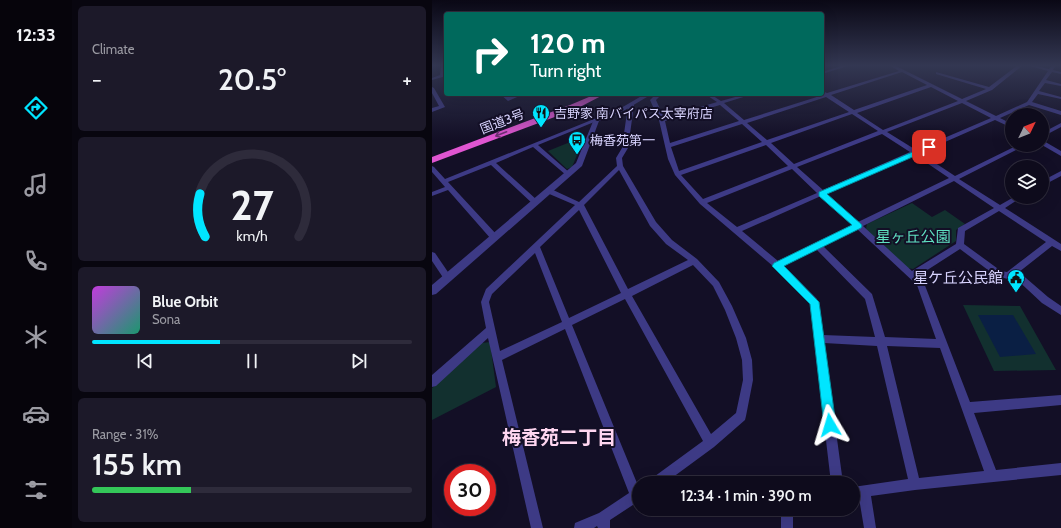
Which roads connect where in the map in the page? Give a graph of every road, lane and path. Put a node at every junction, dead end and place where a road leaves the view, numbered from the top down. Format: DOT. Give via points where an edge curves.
graph roads {
  1 [pos="433,90"];
  2 [pos="840,90"];
  3 [pos="917,90"];
  4 [pos="939,90"];
  5 [pos="989,90"];
  6 [pos="1037,92"];
  7 [pos="825,94"];
  8 [pos="504,96"];
  9 [pos="516,96"];
  10 [pos="583,96"];
  11 [pos="598,96"];
  12 [pos="646,96"];
  13 [pos="657,96"];
  14 [pos="710,96"];
  15 [pos="744,96"];
  16 [pos="819,96"];
  17 [pos="1061,98"];
  18 [pos="962,101"];
  19 [pos="721,103"];
  20 [pos="1029,103"];
  21 [pos="631,105"];
  22 [pos="432,110"];
  23 [pos="852,112"];
  24 [pos="1061,113"];
  25 [pos="996,118"];
  26 [pos="596,120"];
  27 [pos="662,120"];
  28 [pos="1005,122"];
  29 [pos="743,123"];
  30 [pos="1061,125"];
  31 [pos="882,131"];
  32 [pos="1049,131"];
  33 [pos="767,143"];
  34 [pos="534,145"];
  35 [pos="668,146"];
  36 [pos="1049,146"];
  37 [pos="432,152"];
  38 [pos="1009,152"];
  39 [pos="916,153"];
  40 [pos="1061,154"];
  41 [pos="432,160"];
  42 [pos="492,162"];
  43 [pos="620,166"];
  44 [pos="793,166"];
  45 [pos="432,168"];
  46 [pos="1061,173"];
  47 [pos="568,174"];
  48 [pos="677,174"];
  49 [pos="954,179"];
  50 [pos="1049,180"];
  51 [pos="447,184"];
  52 [pos="549,191"];
  53 [pos="432,194"];
  54 [pos="822,194"];
  55 [pos="534,202"];
  56 [pos="702,202"];
  57 [pos="1006,204"];
  58 [pos="580,205"];
  59 [pos="999,208"];
  60 [pos="858,226"];
  61 [pos="736,231"];
  62 [pos="494,237"];
  63 [pos="1061,237"];
  64 [pos="1052,242"];
  65 [pos="960,245"];
  66 [pos="536,246"];
  67 [pos="818,246"];
  68 [pos="1061,248"];
  69 [pos="432,255"];
  70 [pos="694,261"];
  71 [pos="777,266"];
  72 [pos="1014,272"];
  73 [pos="913,275"];
  74 [pos="447,277"];
  75 [pos="432,291"];
  76 [pos="626,293"];
  77 [pos="1061,311"];
  78 [pos="568,322"];
  79 [pos="491,330"];
  80 [pos="820,339"];
  81 [pos="881,341"];
  82 [pos="942,344"];
  83 [pos="497,358"];
  84 [pos="432,382"];
  85 [pos="1061,400"];
  86 [pos="967,408"];
  87 [pos="710,443"];
  88 [pos="1061,469"];
  89 [pos="664,476"];
  90 [pos="836,476"];
  91 [pos="992,476"];
  92 [pos="632,480"];
  93 [pos="915,484"];
  94 [pos="860,493"];
  95 [pos="860,499"];
  96 [pos="632,500"];
  97 [pos="787,516"];
  98 [pos="603,522"];
  99 [pos="537,528"];
  100 [pos="580,528"];
  101 [pos="787,528"];
  102 [pos="870,528"];
  1 -- 22 [label="street" via="442,107"];
  2 -- 7 [label="street"];
  3 -- 23 [label="street"];
  4 -- 18 [label="street"];
  5 -- 18 [label="street"];
  6 -- 17 [label="street"];
  6 -- 20 [label="street"];
  7 -- 23 [label="street"];
  8 -- 9 [label="street" via="508,99"];
  10 -- 37 [label="highway, 国道3号"];
  11 -- 41 [label="highway, 国道3号, one-way"];
  12 -- 21 [label="street"];
  13 -- 27 [label="street" via="653,100"];
  14 -- 19 [label="street"];
  15 -- 19 [label="street"];
  16 -- 29 [label="street"];
  18 -- 25 [label="street"];
  18 -- 31 [label="street"];
  19 -- 27 [label="street"];
  19 -- 29 [label="street"];
  20 -- 24 [label="street"];
  20 -- 25 [label="street"];
  21 -- 26 [label="street"];
  21 -- 43 [label="street" via="625,148 619,158"];
  23 -- 31 [label="street"];
  23 -- 33 [label="street"];
  25 -- 28 [label="street"];
  25 -- 39 [label="street"];
  26 -- 34 [label="street"];
  26 -- 47 [label="street" via="579,164"];
  27 -- 35 [label="street"];
  29 -- 33 [label="street"];
  29 -- 35 [label="street"];
  30 -- 32 [label="street"];
  31 -- 39 [label="street"];
  31 -- 44 [label="street"];
  33 -- 44 [label="street"];
  33 -- 48 [label="street"];
  34 -- 42 [label="street"];
  34 -- 47 [label="street"];
  35 -- 48 [label="street" via="670,159"];
  36 -- 40 [label="street"];
  38 -- 49 [label="street"];
  39 -- 49 [label="street"];
  39 -- 54 [label="street"];
  42 -- 51 [label="street"];
  42 -- 55 [label="street"];
  43 -- 58 [label="street"];
  43 -- 70 [label="street" via="653,224 669,242"];
  44 -- 54 [label="street"];
  44 -- 56 [label="street"];
  45 -- 51 [label="street"];
  46 -- 50 [label="street"];
  47 -- 52 [label="street"];
  48 -- 56 [label="street"];
  49 -- 59 [label="street"];
  49 -- 60 [label="street"];
  51 -- 53 [label="street"];
  51 -- 62 [label="street"];
  52 -- 55 [label="street"];
  52 -- 58 [label="street"];
  54 -- 60 [label="street"];
  54 -- 61 [label="street"];
  55 -- 62 [label="street"];
  56 -- 61 [label="street"];
  57 -- 59 [label="street"];
  58 -- 66 [label="street"];
  58 -- 76 [label="street"];
  59 -- 64 [label="street"];
  59 -- 65 [label="street" via="961,230"];
  60 -- 67 [label="street"];
  60 -- 73 [label="street"];
  61 -- 71 [label="street"];
  62 -- 74 [label="street"];
  63 -- 64 [label="street"];
  64 -- 68 [label="street"];
  64 -- 72 [label="street"];
  65 -- 72 [label="street" via="999,274 1008,276"];
  65 -- 73 [label="street"];
  66 -- 78 [label="street"];
  66 -- 79 [label="street" via="489,292 485,302"];
  67 -- 71 [label="street"];
  67 -- 81 [label="street" via="869,297"];
  69 -- 74 [label="street"];
  70 -- 76 [label="street"];
  70 -- 87 [label="street" via="716,284 741,338 747,360 748,380 741,416"];
  71 -- 80 [label="street" via="814,302"];
  72 -- 77 [label="street"];
  73 -- 82 [label="street" via="920,283"];
  74 -- 75 [label="street"];
  76 -- 78 [label="street"];
  76 -- 87 [label="street"];
  78 -- 83 [label="street"];
  78 -- 92 [label="street"];
  79 -- 83 [label="street"];
  79 -- 84 [label="street"];
  80 -- 81 [label="street"];
  80 -- 90 [label="street"];
  81 -- 82 [label="street"];
  81 -- 93 [label="street"];
  82 -- 86 [label="street"];
  83 -- 99 [label="street"];
  85 -- 86 [label="street"];
  86 -- 91 [label="street"];
  87 -- 89 [label="street"];
  88 -- 91 [label="street"];
  91 -- 93 [label="street"];
  93 -- 94 [label="street"];
  95 -- 102 [label="street"];
  96 -- 98 [label="street"];
  97 -- 101 [label="street"];
  98 -- 100 [label="street"];
}
